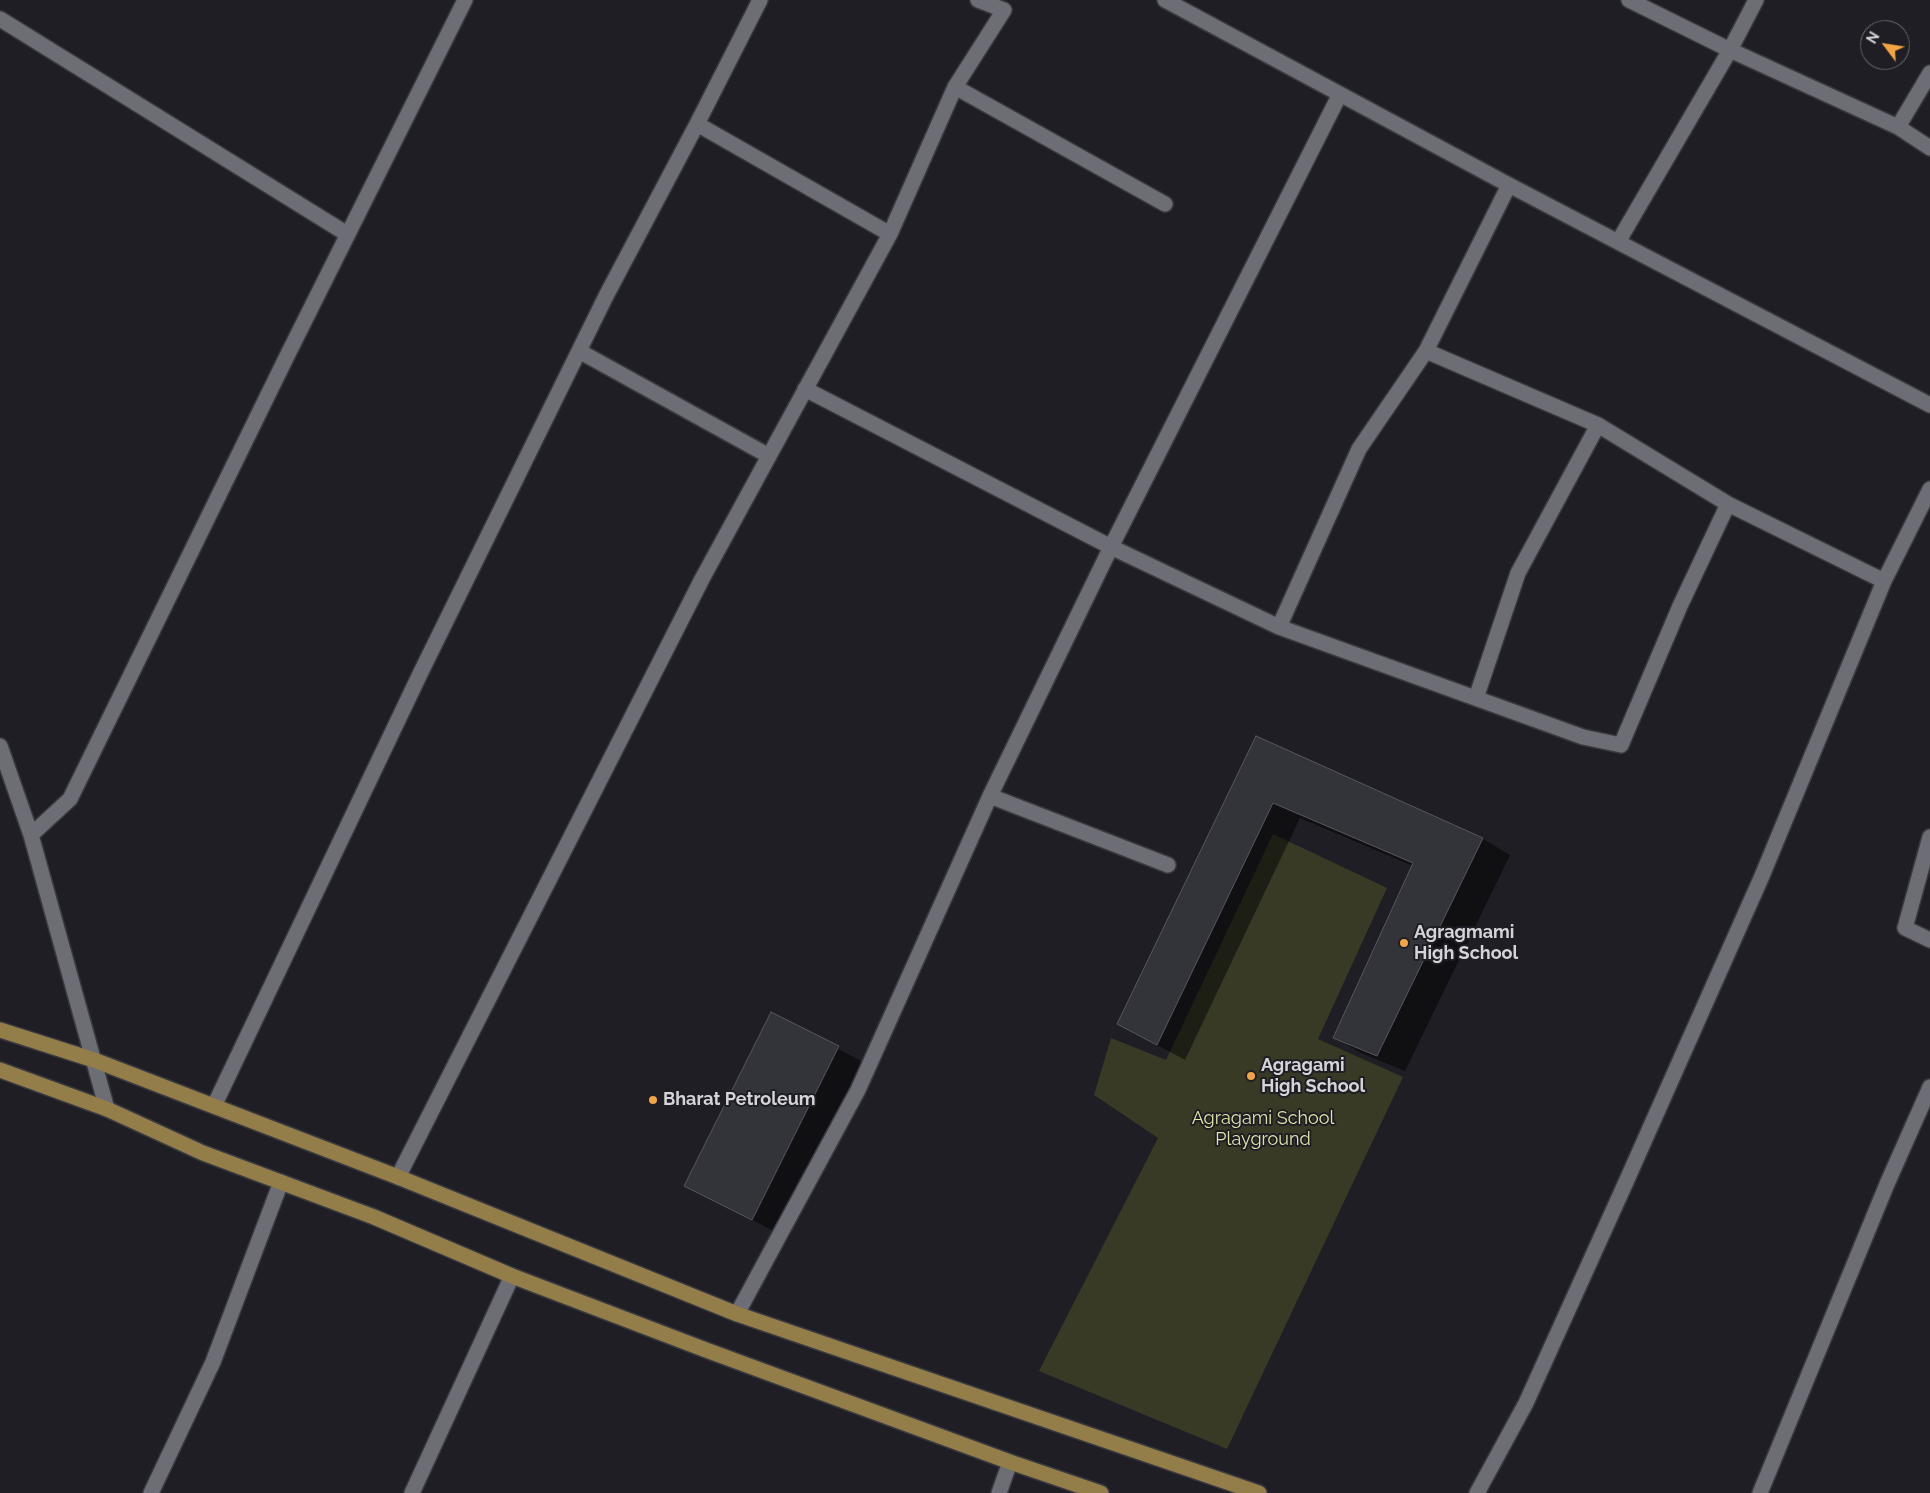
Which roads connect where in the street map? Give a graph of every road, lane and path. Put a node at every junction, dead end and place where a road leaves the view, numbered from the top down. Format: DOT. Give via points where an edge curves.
graph roads {
  1 [pos="465,0"];
  2 [pos="760,0"];
  3 [pos="978,0"];
  4 [pos="1165,0"];
  5 [pos="1630,0"];
  6 [pos="1756,0"];
  7 [pos="1008,5"];
  8 [pos="0,19"];
  9 [pos="1730,50"];
  10 [pos="1930,73"];
  11 [pos="955,87"];
  12 [pos="1340,94"];
  13 [pos="697,124"];
  14 [pos="1898,127"];
  15 [pos="1930,148"];
  16 [pos="1509,185"];
  17 [pos="1165,204"];
  18 [pos="348,234"];
  19 [pos="890,234"];
  20 [pos="1618,242"];
  21 [pos="579,351"];
  22 [pos="1426,351"];
  23 [pos="805,389"];
  24 [pos="1930,405"];
  25 [pos="1598,425"];
  26 [pos="769,456"];
  27 [pos="1930,489"];
  28 [pos="1728,504"];
  29 [pos="1110,547"];
  30 [pos="1884,581"];
  31 [pos="1279,627"];
  32 [pos="1476,698"];
  33 [pos="0,746"];
  34 [pos="990,796"];
  35 [pos="31,835"];
  36 [pos="1930,836"];
  37 [pos="1168,865"];
  38 [pos="1930,940"];
  39 [pos="0,1030"];
  40 [pos="94,1060"];
  41 [pos="0,1070"];
  42 [pos="1930,1087"];
  43 [pos="214,1106"];
  44 [pos="106,1109"];
  45 [pos="398,1177"];
  46 [pos="281,1182"];
  47 [pos="512,1276"];
  48 [pos="737,1314"];
  49 [pos="1010,1462"];
  50 [pos="151,1493"];
  51 [pos="412,1493"];
  52 [pos="999,1493"];
  53 [pos="1101,1493"];
  54 [pos="1259,1493"];
  55 [pos="1477,1493"];
  56 [pos="1760,1493"];
  1 -- 18 [label="street"];
  2 -- 13 [label="street"];
  3 -- 7 [label="street"];
  4 -- 12 [label="street"];
  5 -- 9 [label="street"];
  6 -- 9 [label="street"];
  7 -- 11 [label="street"];
  8 -- 18 [label="street"];
  9 -- 14 [label="street"];
  9 -- 20 [label="street"];
  10 -- 14 [label="street"];
  11 -- 17 [label="street"];
  11 -- 19 [label="street"];
  12 -- 16 [label="street"];
  12 -- 29 [label="street"];
  13 -- 19 [label="street"];
  13 -- 21 [label="street"];
  14 -- 15 [label="street"];
  16 -- 20 [label="street"];
  16 -- 22 [label="street"];
  18 -- 35 [label="street" via="70,799"];
  19 -- 23 [label="street"];
  20 -- 24 [label="street"];
  21 -- 26 [label="street"];
  21 -- 43 [label="street" via="420,674"];
  22 -- 25 [label="street"];
  22 -- 31 [label="street" via="1359,449"];
  23 -- 26 [label="street"];
  23 -- 29 [label="street"];
  25 -- 28 [label="street"];
  25 -- 32 [label="street" via="1518,573"];
  26 -- 45 [label="street" via="698,588"];
  27 -- 30 [label="street"];
  28 -- 30 [label="street"];
  28 -- 32 [label="street" via="1621,745 1583,737"];
  29 -- 31 [label="street"];
  29 -- 34 [label="street"];
  30 -- 55 [label="street" via="1762,876 1642,1146 1526,1403"];
  31 -- 32 [label="street"];
  33 -- 35 [label="street"];
  34 -- 37 [label="street"];
  34 -- 48 [label="street" via="858,1090"];
  35 -- 40 [label="street"];
  36 -- 38 [label="street" via="1905,928"];
  39 -- 40 [label="main road"];
  40 -- 43 [label="main road"];
  40 -- 44 [label="street"];
  41 -- 44 [label="main road"];
  42 -- 56 [label="street"];
  43 -- 45 [label="main road"];
  44 -- 46 [label="main road" via="203,1153"];
  45 -- 48 [label="main road"];
  46 -- 47 [label="main road" via="374,1217"];
  46 -- 50 [label="street" via="213,1362"];
  47 -- 49 [label="main road"];
  47 -- 51 [label="street"];
  48 -- 54 [label="main road"];
  49 -- 52 [label="street"];
  49 -- 53 [label="main road"];
}
